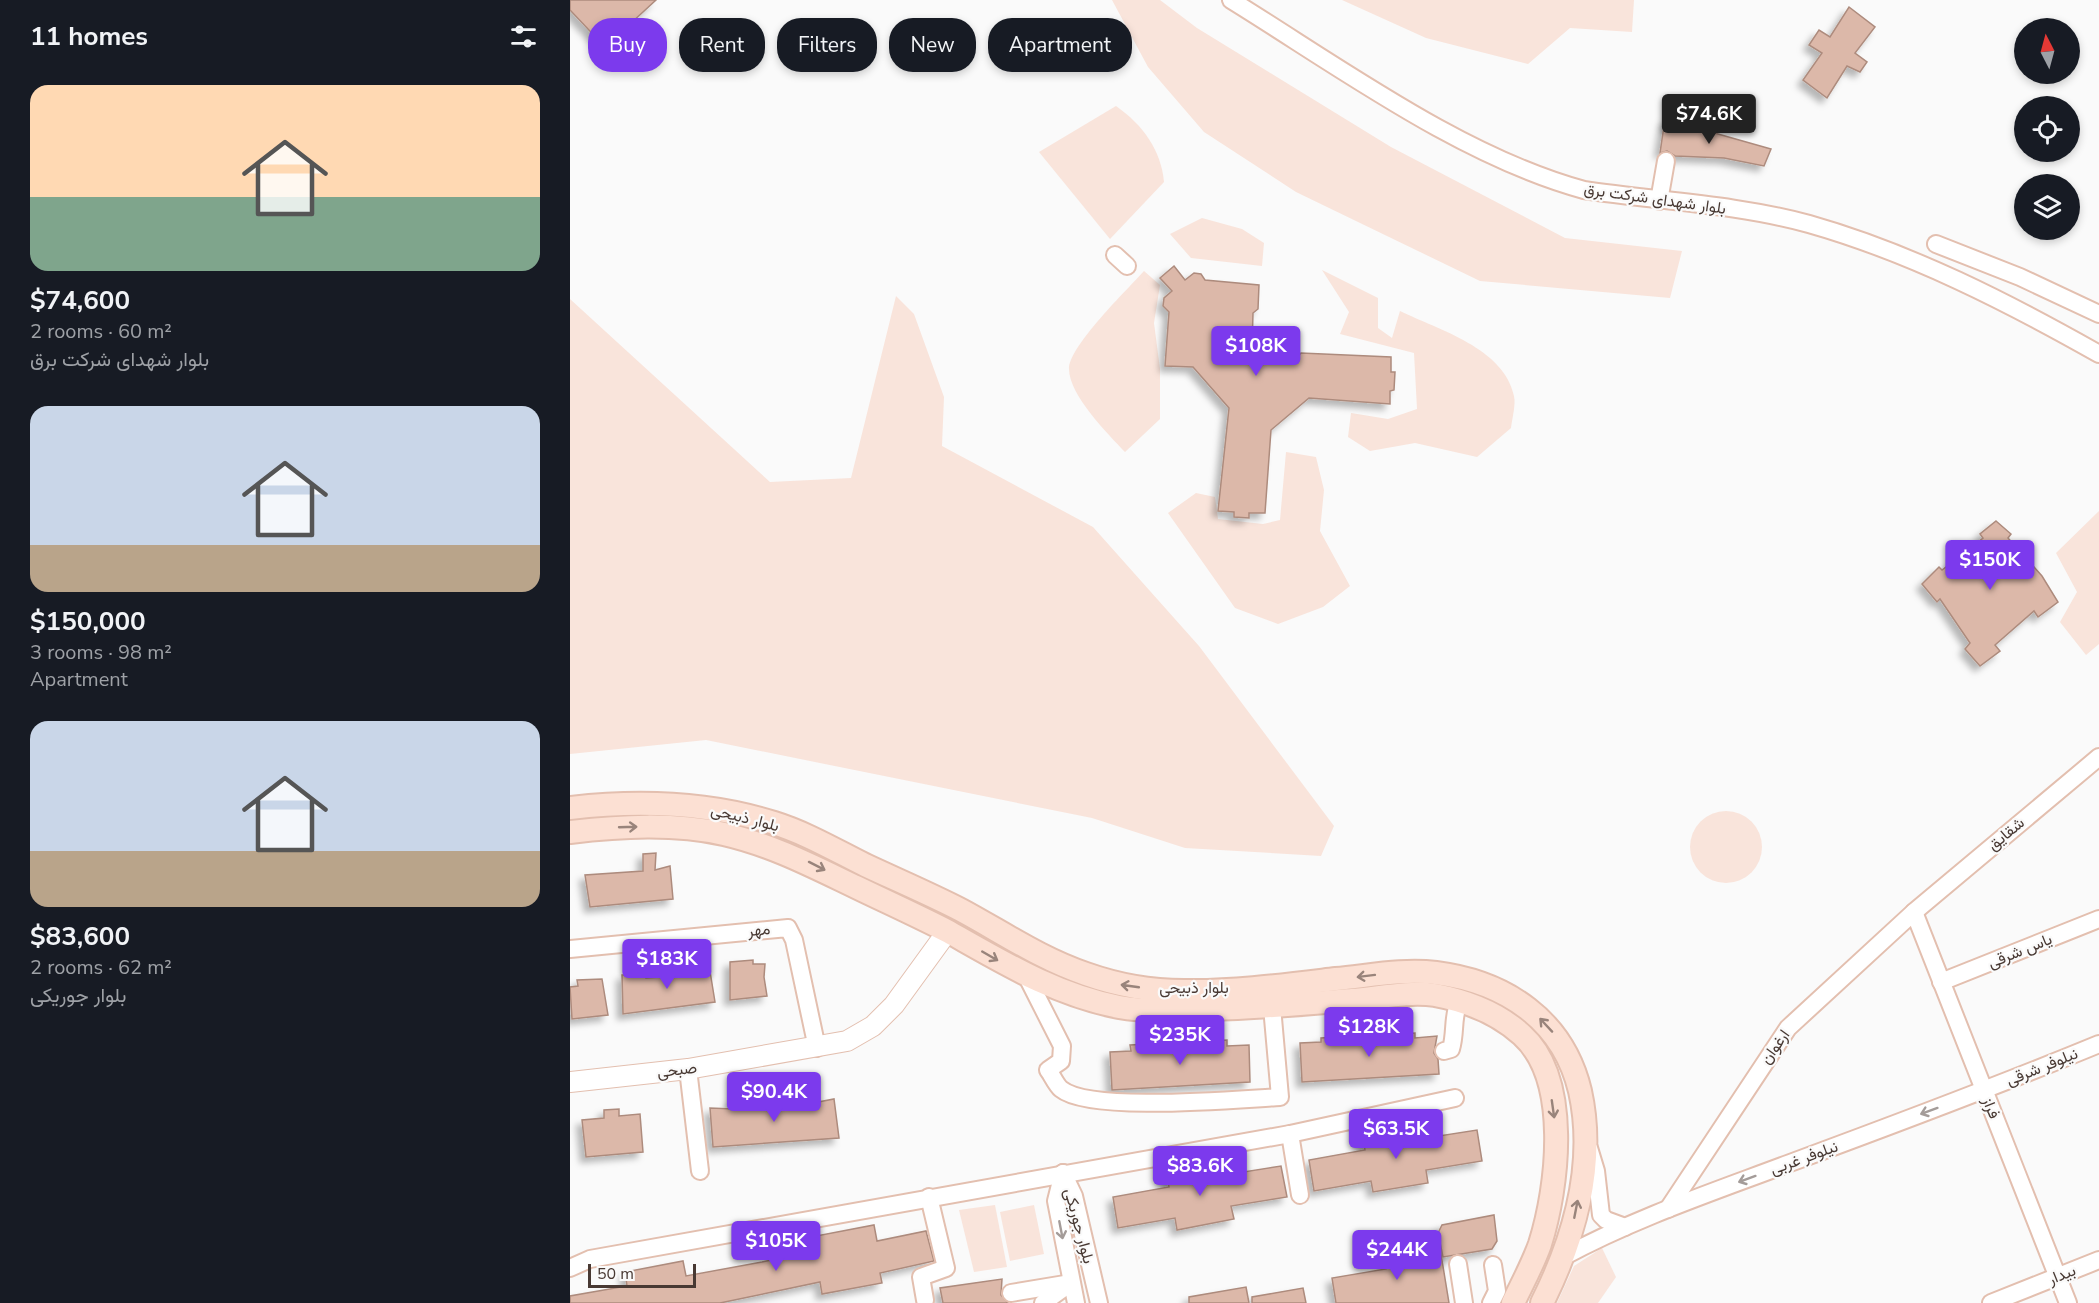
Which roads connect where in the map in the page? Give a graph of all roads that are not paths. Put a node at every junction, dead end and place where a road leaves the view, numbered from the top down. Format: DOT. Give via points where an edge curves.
graph roads {
  1 [pos="1231,0"];
  2 [pos="1666,161"];
  3 [pos="1659,201"];
  4 [pos="1936,244"];
  5 [pos="2099,314"];
  6 [pos="2099,354"];
  7 [pos="2099,757"];
  8 [pos="570,808"];
  9 [pos="570,832"];
  10 [pos="959,909"];
  11 [pos="1914,912"];
  12 [pos="2099,919"];
  13 [pos="947,932"];
  14 [pos="570,949"];
  15 [pos="1027,977"];
  16 [pos="1941,982"];
  17 [pos="1459,1001"];
  18 [pos="1272,1007"];
  19 [pos="2099,1044"];
  20 [pos="817,1048"];
  21 [pos="1444,1051"];
  22 [pos="688,1069"];
  23 [pos="570,1082"];
  24 [pos="1984,1091"];
  25 [pos="1455,1098"];
  26 [pos="1290,1134"];
  27 [pos="1587,1142"];
  28 [pos="700,1171"];
  29 [pos="1063,1173"];
  30 [pos="1300,1195"];
  31 [pos="929,1197"];
  32 [pos="1668,1209"];
  33 [pos="1625,1227"];
  34 [pos="1563,1257"];
  35 [pos="2099,1260"];
  36 [pos="1458,1264"];
  37 [pos="1493,1265"];
  38 [pos="570,1268"];
  39 [pos="2057,1277"];
  40 [pos="1071,1283"];
  41 [pos="1011,1293"];
  42 [pos="925,1300"];
  43 [pos="1043,1303"];
  44 [pos="1076,1303"];
  45 [pos="1099,1303"];
  46 [pos="1464,1303"];
  47 [pos="1491,1303"];
  48 [pos="1513,1303"];
  49 [pos="1542,1303"];
  50 [pos="1991,1303"];
  51 [pos="2068,1303"];
  1 -- 3 [label="street, بلوار شهدای شرکت برق" via="1443,131 1489,153 1557,183"];
  2 -- 3 [label="street"];
  3 -- 6 [label="street, بلوار شهدای شرکت برق" via="1758,213 1866,243 2012,305"];
  4 -- 5 [label="street"];
  7 -- 11 [label="street, شقایق"];
  8 -- 10 [label="main road, بلوار ذبیحی" via="664,802 727,810 775,823 822,842"];
  9 -- 13 [label="main road, بلوار ذبیحی, one-way" via="662,826 722,834 768,846 812,863"];
  10 -- 13 [label="main road"];
  27 -- 10 [label="main road, بلوار ذبیحی, one-way" via="1575,1072 1552,1029 1516,1000 1478,982 1435,973 1391,973 1182,992 1124,986 1038,954"];
  11 -- 16 [label="street, فراز"];
  11 -- 32 [label="street, ارغوان" via="1780,1037"];
  12 -- 16 [label="street, یاس شرقی"];
  13 -- 15 [label="main road, بلوار ذبیحی, one-way"];
  13 -- 20 [label="street, صبحی" via="894,1005 873,1026 847,1041"];
  14 -- 20 [label="street, مهر" via="788,928 794,940"];
  15 -- 18 [label="main road, بلوار ذبیحی" via="1081,998 1122,1008 1178,1011"];
  15 -- 18 [label="street" via="1062,1046 1061,1061 1048,1070 1061,1089 1087,1098 1161,1104 1280,1097"];
  16 -- 24 [label="street, فراز"];
  17 -- 18 [label="main road, بلوار ذبیحی" via="1432,995"];
  17 -- 21 [label="street" via="1453,1017 1454,1040 1451,1049"];
  17 -- 48 [label="main road, بلوار ذبیحی, one-way" via="1507,1022 1535,1048 1549,1082 1555,1114 1556,1159 1549,1208 1539,1246"];
  19 -- 24 [label="street, نیلوفر شرقی"];
  20 -- 22 [label="street, صبحی"];
  22 -- 23 [label="street, صبحی"];
  22 -- 28 [label="street"];
  24 -- 32 [label="street, نیلوفر غربی, one-way"];
  24 -- 39 [label="street, فراز"];
  25 -- 26 [label="street"];
  26 -- 29 [label="street"];
  26 -- 30 [label="street"];
  27 -- 33 [label="street" via="1596,1171 1601,1215"];
  34 -- 27 [label="main road, بلوار ذبیحی, one-way" via="1576,1213"];
  29 -- 31 [label="street"];
  29 -- 40 [label="street, بلوار جوریکی, one-way" via="1056,1201"];
  29 -- 45 [label="street, بلوار جوریکی" via="1074,1196"];
  31 -- 38 [label="street" via="590,1259"];
  31 -- 42 [label="street" via="946,1268 921,1277"];
  32 -- 33 [label="street, نیلوفر غربی"];
  33 -- 34 [label="street, نیلوفر غربی"];
  34 -- 49 [label="main road, بلوار ذبیحی"];
  35 -- 39 [label="street, بیدار"];
  36 -- 46 [label="street"];
  37 -- 47 [label="street" via="1497,1291"];
  39 -- 50 [label="street, بیدار"];
  39 -- 51 [label="street, فراز"];
  40 -- 41 [label="street"];
  40 -- 43 [label="street"];
  40 -- 44 [label="street, بلوار جوریکی"];
}
